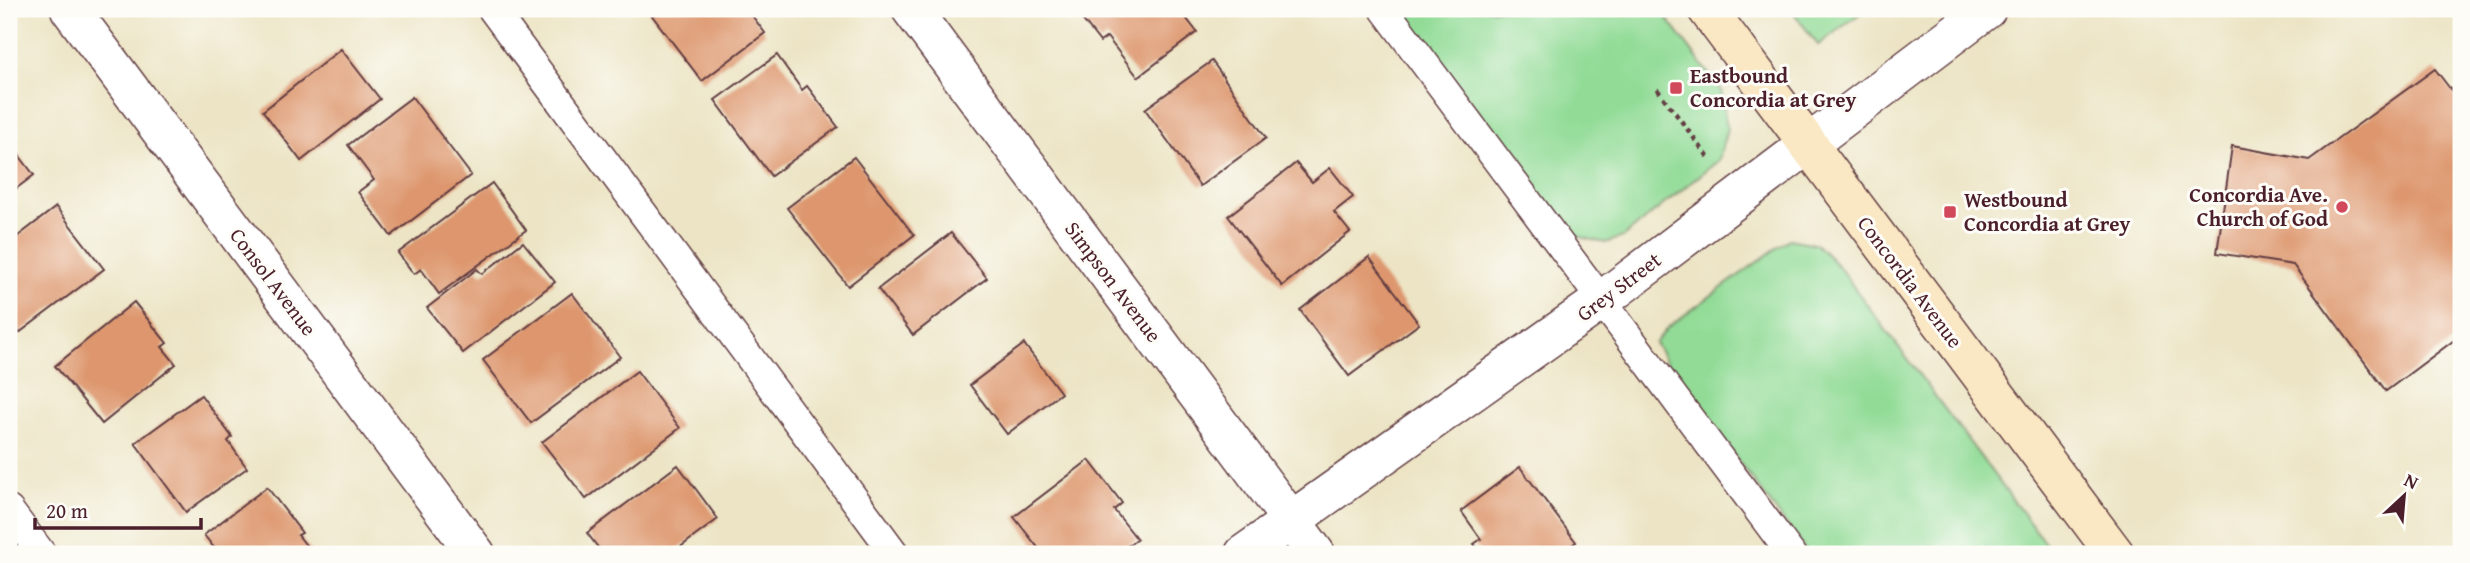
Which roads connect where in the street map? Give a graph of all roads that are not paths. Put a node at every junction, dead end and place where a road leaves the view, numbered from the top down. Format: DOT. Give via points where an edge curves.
graph roads {
  1 [pos="71,9"];
  2 [pos="492,9"];
  3 [pos="911,9"];
  4 [pos="1384,9"];
  5 [pos="1707,9"];
  6 [pos="1987,9"];
  7 [pos="1807,143"];
  8 [pos="1601,301"];
  9 [pos="9,510"];
  10 [pos="1290,520"];
  11 [pos="42,554"];
  12 [pos="476,554"];
  13 [pos="895,554"];
  14 [pos="1244,554"];
  15 [pos="1316,554"];
  16 [pos="1791,554"];
  17 [pos="2115,554"];
  1 -- 12 [label="street, Consol Avenue"];
  2 -- 13 [label="lane"];
  3 -- 10 [label="street, Simpson Avenue"];
  4 -- 8 [label="lane"];
  5 -- 7 [label="main road, Concordia Avenue"];
  6 -- 7 [label="street, Grey Street"];
  7 -- 8 [label="street, Grey Street"];
  7 -- 17 [label="main road, Concordia Avenue"];
  8 -- 10 [label="street, Grey Street"];
  8 -- 16 [label="lane"];
  9 -- 11 [label="lane"];
  10 -- 14 [label="street, Grey Street"];
  10 -- 15 [label="street, Simpson Avenue"];
}
